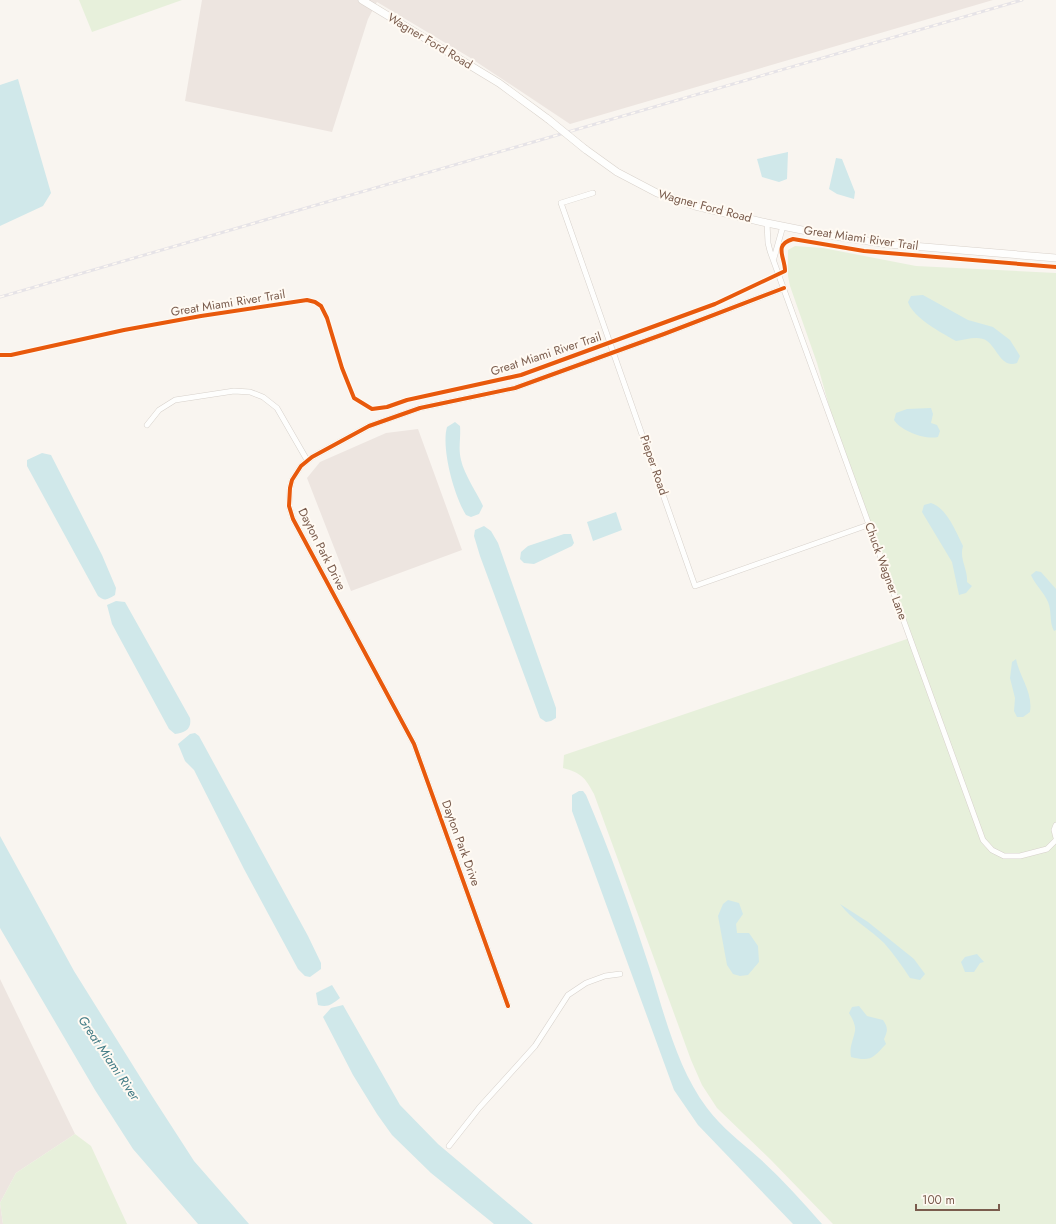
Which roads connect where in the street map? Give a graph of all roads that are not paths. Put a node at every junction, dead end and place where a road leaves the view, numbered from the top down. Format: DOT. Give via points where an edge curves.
graph roads {
  1 [pos="362,0"];
  2 [pos="592,193"];
  3 [pos="767,223"];
  4 [pos="783,226"];
  5 [pos="774,258"];
  6 [pos="1056,258"];
  7 [pos="784,288"];
  8 [pos="614,353"];
  9 [pos="147,425"];
  10 [pos="307,460"];
  11 [pos="868,525"];
  12 [pos="1056,824"];
  13 [pos="1056,839"];
  14 [pos="620,974"];
  15 [pos="508,1006"];
  16 [pos="450,1146"];
  1 -- 3 [label="main road, Wagner Ford Road, bridge" via="499,83 617,172 657,193 695,206"];
  2 -- 8 [label="street, Pieper Road" via="561,203"];
  3 -- 4 [label="main road, Wagner Ford Road"];
  3 -- 5 [label="street, Chuck Wagner Lane" via="768,243"];
  4 -- 5 [label="street"];
  4 -- 6 [label="main road, Wagner Ford Road" via="888,244"];
  5 -- 7 [label="street, Chuck Wagner Lane"];
  7 -- 8 [label="street, Dayton Park Drive"];
  7 -- 11 [label="street, Chuck Wagner Lane"];
  8 -- 10 [label="street, Dayton Park Drive" via="514,388 420,408 389,418 364,428"];
  8 -- 11 [label="street, Pieper Road" via="695,586"];
  9 -- 10 [label="street" via="159,410 175,400 234,391 250,392 263,397 277,408"];
  10 -- 15 [label="street, Dayton Park Drive" via="292,480 289,497 291,513 414,744"];
  11 -- 13 [label="street, Chuck Wagner Lane" via="984,840 992,850 1004,856 1020,856 1048,848"];
  12 -- 13 [label="street, Chuck Wagner Lane"];
  14 -- 16 [label="street" via="586,983 568,995 535,1046 479,1108"];
}
